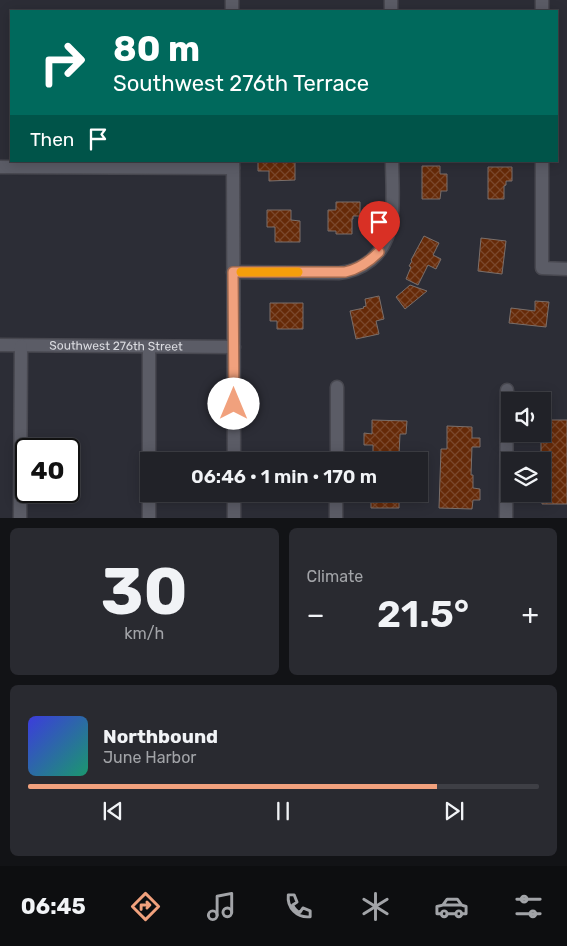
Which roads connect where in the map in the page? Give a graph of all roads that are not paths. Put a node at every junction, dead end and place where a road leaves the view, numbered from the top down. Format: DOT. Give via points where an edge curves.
graph roads {
  1 [pos="392,162"];
  2 [pos="542,162"];
  3 [pos="233,165"];
  4 [pos="0,167"];
  5 [pos="567,269"];
  6 [pos="233,272"];
  7 [pos="0,345"];
  8 [pos="21,346"];
  9 [pos="149,347"];
  10 [pos="234,347"];
  11 [pos="337,386"];
  12 [pos="507,390"];
  13 [pos="149,452"];
  14 [pos="234,452"];
  15 [pos="337,452"];
  16 [pos="149,502"];
  17 [pos="234,502"];
  18 [pos="336,502"];
  19 [pos="20,518"];
  20 [pos="149,518"];
  21 [pos="234,518"];
  22 [pos="336,518"];
  23 [pos="506,518"];
  1 -- 6 [label="street" via="392,222 374,258 345,272"];
  2 -- 5 [label="street" via="542,268"];
  3 -- 4 [label="street"];
  3 -- 6 [label="street"];
  6 -- 10 [label="street"];
  7 -- 8 [label="street, Southwest 276th Street"];
  8 -- 9 [label="street, Southwest 276th Street"];
  8 -- 19 [label="street"];
  9 -- 10 [label="street, Southwest 276th Street"];
  9 -- 13 [label="street"];
  10 -- 14 [label="street"];
  11 -- 15 [label="street"];
  12 -- 23 [label="street"];
  16 -- 20 [label="street"];
  17 -- 21 [label="street"];
  18 -- 22 [label="street"];
}
